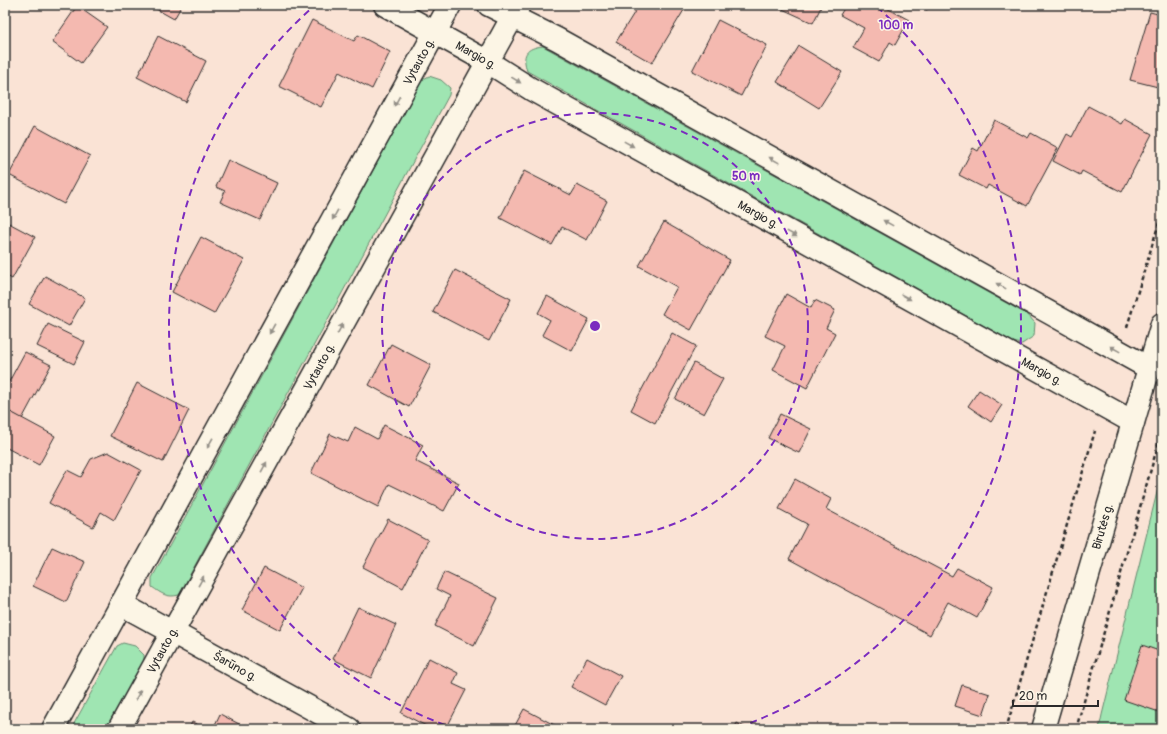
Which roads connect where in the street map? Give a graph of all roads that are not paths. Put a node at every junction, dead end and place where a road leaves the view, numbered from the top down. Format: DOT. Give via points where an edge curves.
graph roads {
  1 [pos="385,5"];
  2 [pos="450,5"];
  3 [pos="488,5"];
  4 [pos="516,12"];
  5 [pos="434,33"];
  6 [pos="488,62"];
  7 [pos="1162,324"];
  8 [pos="1149,368"];
  9 [pos="1133,422"];
  10 [pos="121,604"];
  11 [pos="173,632"];
  12 [pos="53,729"];
  13 [pos="119,729"];
  14 [pos="348,729"];
  15 [pos="1043,729"];
  1 -- 5 [label="street, Margio g."];
  2 -- 5 [label="street, Vytauto g."];
  3 -- 4 [label="street"];
  4 -- 6 [label="street, Vytauto g."];
  8 -- 4 [label="street, one-way" via="557,39"];
  5 -- 6 [label="street, Margio g."];
  5 -- 10 [label="street, Vytauto g., one-way"];
  6 -- 9 [label="street, Margio g., one-way" via="531,90"];
  11 -- 6 [label="street, Vytauto g., one-way"];
  7 -- 8 [label="street, Birutės g."];
  8 -- 9 [label="street, Birutės g."];
  9 -- 15 [label="street, Birutės g."];
  10 -- 11 [label="street, Šarūno g."];
  10 -- 12 [label="street, Vytauto g."];
  13 -- 11 [label="street, Vytauto g., one-way"];
  11 -- 14 [label="street, Šarūno g."];
}
